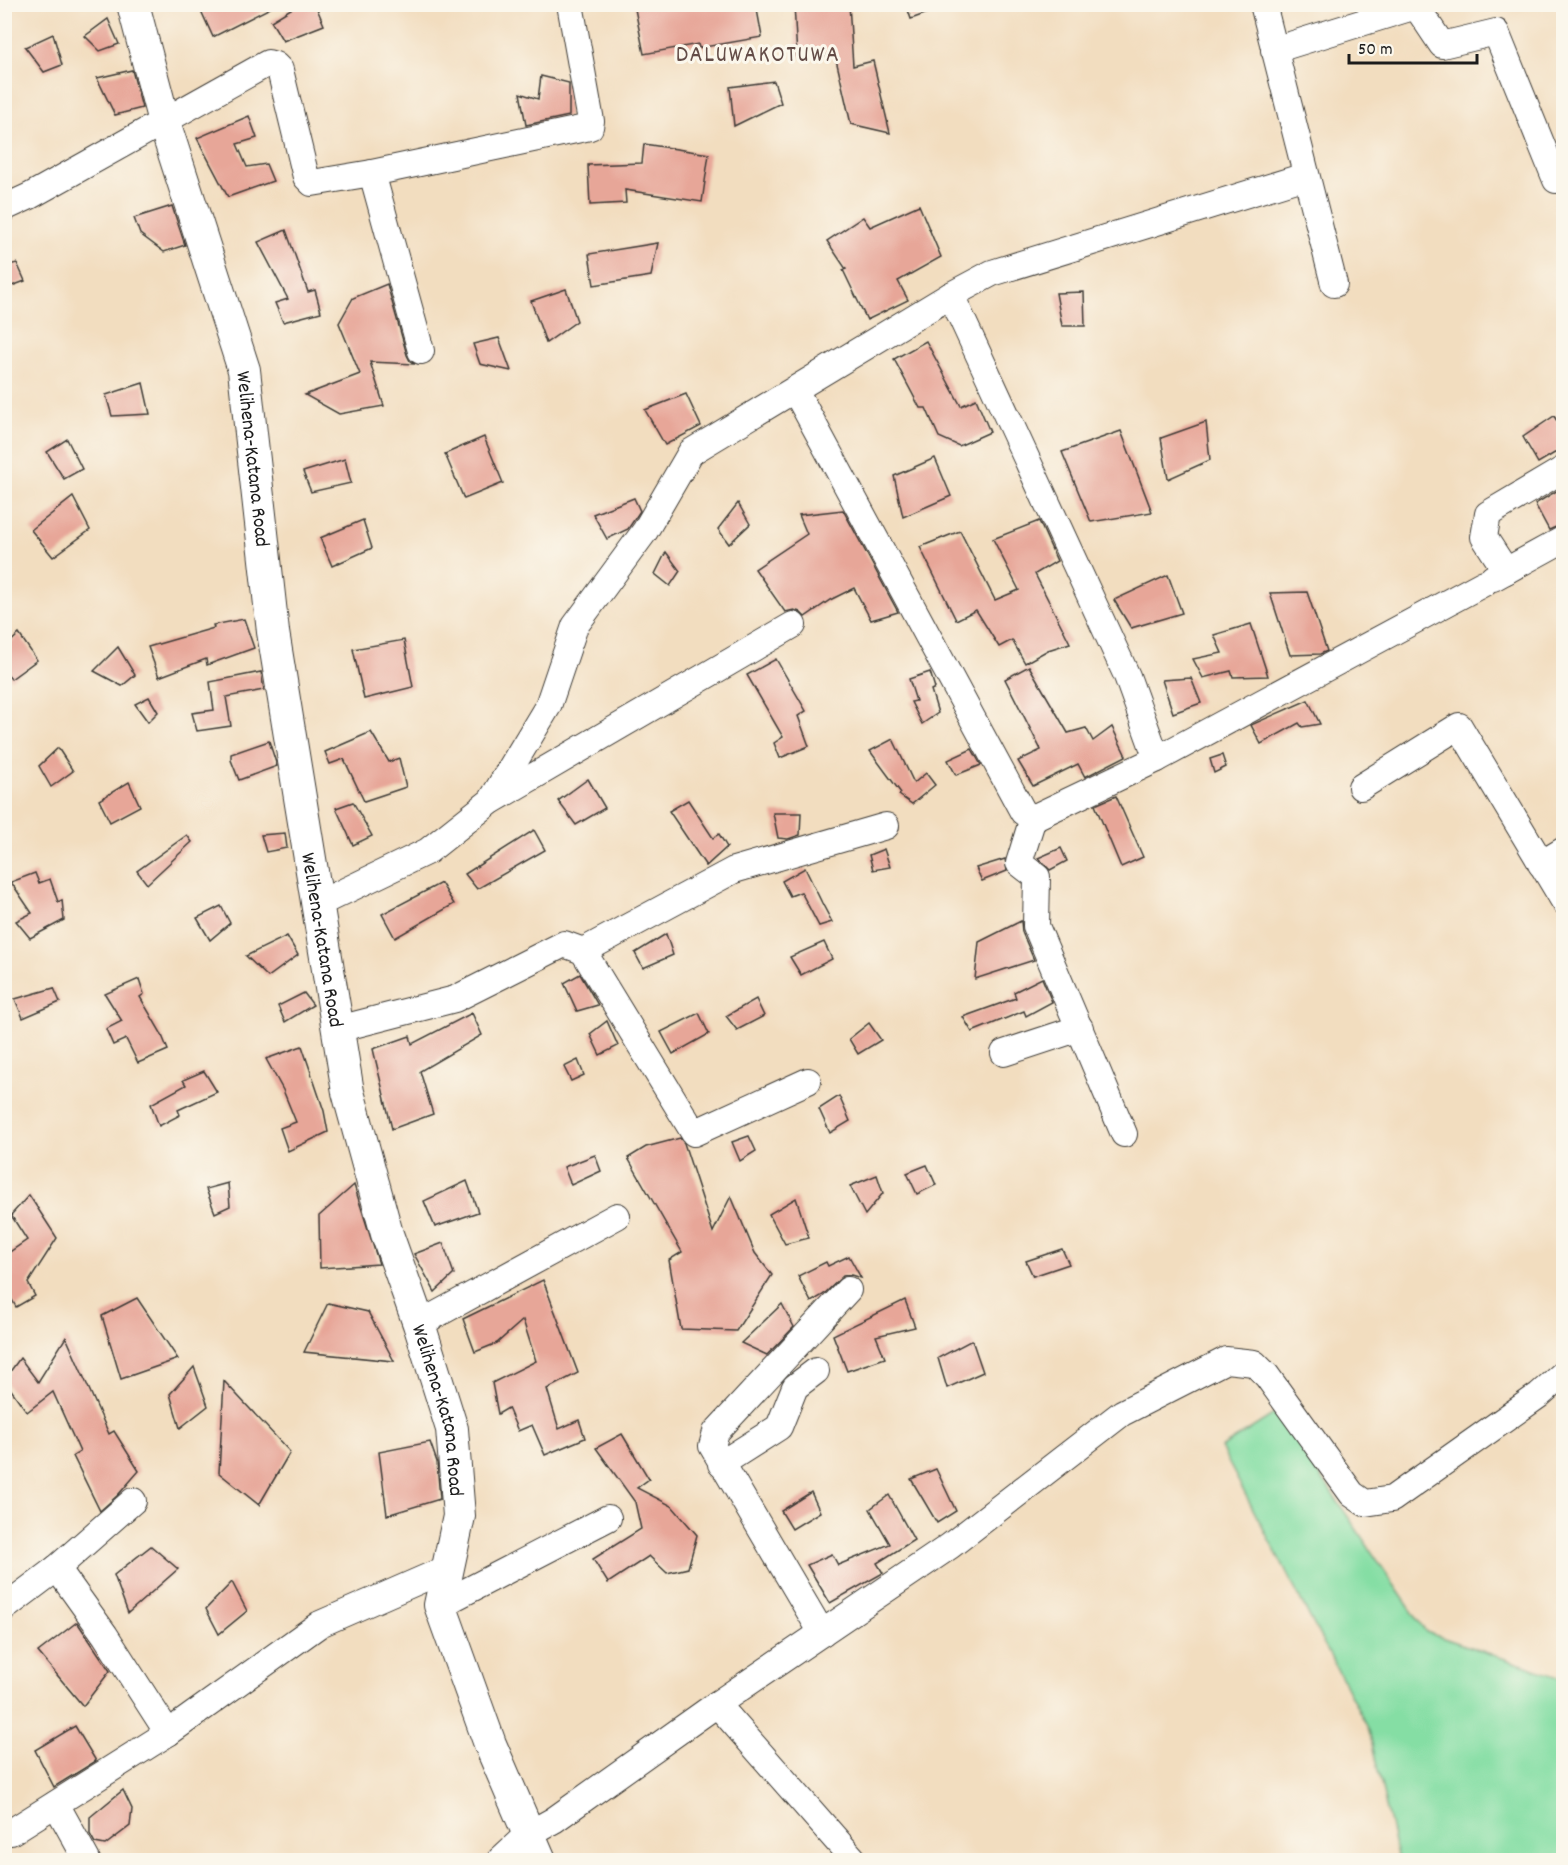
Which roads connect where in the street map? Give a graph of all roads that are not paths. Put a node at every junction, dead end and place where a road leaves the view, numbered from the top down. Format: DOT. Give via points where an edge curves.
graph roads {
  1 [pos="134,4"];
  2 [pos="570,4"];
  3 [pos="1263,4"];
  4 [pos="1274,50"];
  5 [pos="164,122"];
  6 [pos="372,173"];
  7 [pos="1305,176"];
  8 [pos="1556,180"];
  9 [pos="4,208"];
  10 [pos="1334,284"];
  11 [pos="951,295"];
  12 [pos="421,351"];
  13 [pos="795,390"];
  14 [pos="1563,469"];
  15 [pos="1563,539"];
  16 [pos="1506,571"];
  17 [pos="793,625"];
  18 [pos="1157,759"];
  19 [pos="1360,787"];
  20 [pos="491,801"];
  21 [pos="1033,818"];
  22 [pos="886,826"];
  23 [pos="1563,850"];
  24 [pos="1541,864"];
  25 [pos="1563,901"];
  26 [pos="318,904"];
  27 [pos="584,951"];
  28 [pos="1080,1028"];
  29 [pos="338,1029"];
  30 [pos="1004,1053"];
  31 [pos="808,1081"];
  32 [pos="1124,1134"];
  33 [pos="617,1216"];
  34 [pos="848,1290"];
  35 [pos="419,1324"];
  36 [pos="816,1371"];
  37 [pos="1563,1373"];
  38 [pos="721,1464"];
  39 [pos="133,1501"];
  40 [pos="608,1518"];
  41 [pos="57,1568"];
  42 [pos="448,1569"];
  43 [pos="440,1605"];
  44 [pos="4,1608"];
  45 [pos="822,1633"];
  46 [pos="717,1704"];
  47 [pos="168,1733"];
  48 [pos="56,1804"];
  49 [pos="11,1832"];
  50 [pos="534,1848"];
  51 [pos="87,1860"];
  52 [pos="500,1860"];
  53 [pos="854,1860"];
  1 -- 5 [label="main road, Welihena-Katana Road"];
  2 -- 6 [label="street" via="590,127"];
  3 -- 4 [label="street"];
  4 -- 7 [label="street"];
  4 -- 8 [label="street" via="1416,6 1442,45 1496,32"];
  5 -- 6 [label="street" via="268,63 280,70 306,177 312,183"];
  5 -- 9 [label="street"];
  5 -- 26 [label="main road, Welihena-Katana Road" via="244,370 273,632"];
  6 -- 12 [label="street"];
  7 -- 10 [label="street"];
  7 -- 11 [label="street" via="992,273"];
  11 -- 13 [label="street"];
  11 -- 18 [label="street" via="1127,676"];
  13 -- 20 [label="street" via="691,452 645,531 575,626 548,706"];
  13 -- 21 [label="street" via="1023,812"];
  14 -- 16 [label="street" via="1488,513 1484,537"];
  15 -- 16 [label="street"];
  16 -- 18 [label="street"];
  17 -- 20 [label="street"];
  18 -- 21 [label="street"];
  19 -- 24 [label="street" via="1458,726"];
  20 -- 26 [label="street" via="428,851"];
  21 -- 28 [label="street" via="1019,863 1037,878 1036,926"];
  22 -- 27 [label="street" via="734,870"];
  23 -- 24 [label="street"];
  24 -- 25 [label="street"];
  26 -- 29 [label="main road, Welihena-Katana Road"];
  27 -- 29 [label="street" via="564,944 455,999"];
  27 -- 31 [label="street" via="694,1133"];
  28 -- 30 [label="street"];
  28 -- 32 [label="street"];
  29 -- 35 [label="main road, Welihena-Katana Road" via="351,1103 387,1234"];
  33 -- 35 [label="street"];
  34 -- 38 [label="street" via="716,1432 712,1446"];
  35 -- 42 [label="main road, Welihena-Katana Road" via="452,1429 459,1516"];
  36 -- 38 [label="street" via="795,1387 779,1427"];
  37 -- 45 [label="street" via="1539,1395 1392,1499 1365,1503 1352,1494 1254,1362 1226,1360 1122,1413 950,1546"];
  38 -- 45 [label="street"];
  39 -- 41 [label="street"];
  40 -- 43 [label="street"];
  41 -- 44 [label="street"];
  41 -- 47 [label="street"];
  42 -- 43 [label="main road, Welihena-Katana Road"];
  42 -- 47 [label="street" via="320,1624"];
  43 -- 50 [label="main road" via="490,1744"];
  45 -- 46 [label="street"];
  46 -- 50 [label="street" via="554,1820"];
  46 -- 53 [label="street"];
  47 -- 48 [label="street"];
  48 -- 49 [label="street"];
  48 -- 51 [label="street"];
  50 -- 52 [label="street"];
}
